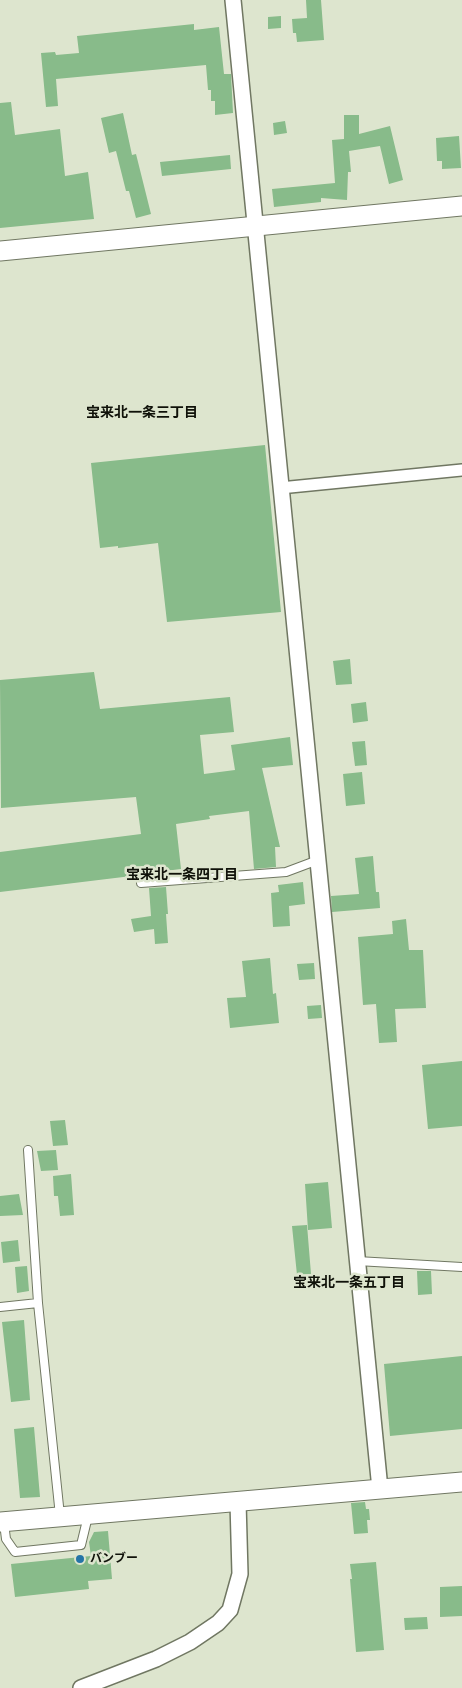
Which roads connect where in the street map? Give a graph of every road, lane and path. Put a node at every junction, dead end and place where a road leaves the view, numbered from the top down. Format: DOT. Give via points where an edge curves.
graph roads {
  1 [pos="233,0"];
  2 [pos="462,206"];
  3 [pos="254,226"];
  4 [pos="0,251"];
  5 [pos="462,470"];
  6 [pos="280,488"];
  7 [pos="318,860"];
  8 [pos="141,883"];
  9 [pos="28,1150"];
  10 [pos="358,1261"];
  11 [pos="462,1267"];
  12 [pos="38,1303"];
  13 [pos="0,1306"];
  14 [pos="462,1482"];
  15 [pos="380,1489"];
  16 [pos="238,1502"];
  17 [pos="88,1514"];
  18 [pos="60,1516"];
  19 [pos="2,1521"];
  20 [pos="81,1688"];
  1 -- 3 [label="street"];
  2 -- 3 [label="street"];
  3 -- 4 [label="street"];
  3 -- 6 [label="street"];
  5 -- 6 [label="street"];
  6 -- 7 [label="street"];
  7 -- 8 [label="lane" via="286,872"];
  7 -- 10 [label="street"];
  9 -- 12 [label="lane"];
  10 -- 11 [label="lane"];
  10 -- 15 [label="street"];
  12 -- 13 [label="lane"];
  12 -- 18 [label="lane"];
  14 -- 15 [label="street"];
  15 -- 16 [label="street"];
  16 -- 17 [label="street"];
  16 -- 20 [label="street" via="240,1574 230,1610 218,1623 190,1642"];
  17 -- 18 [label="street"];
  17 -- 19 [label="lane" via="82,1545 15,1552 6,1539"];
  18 -- 19 [label="street"];
}
